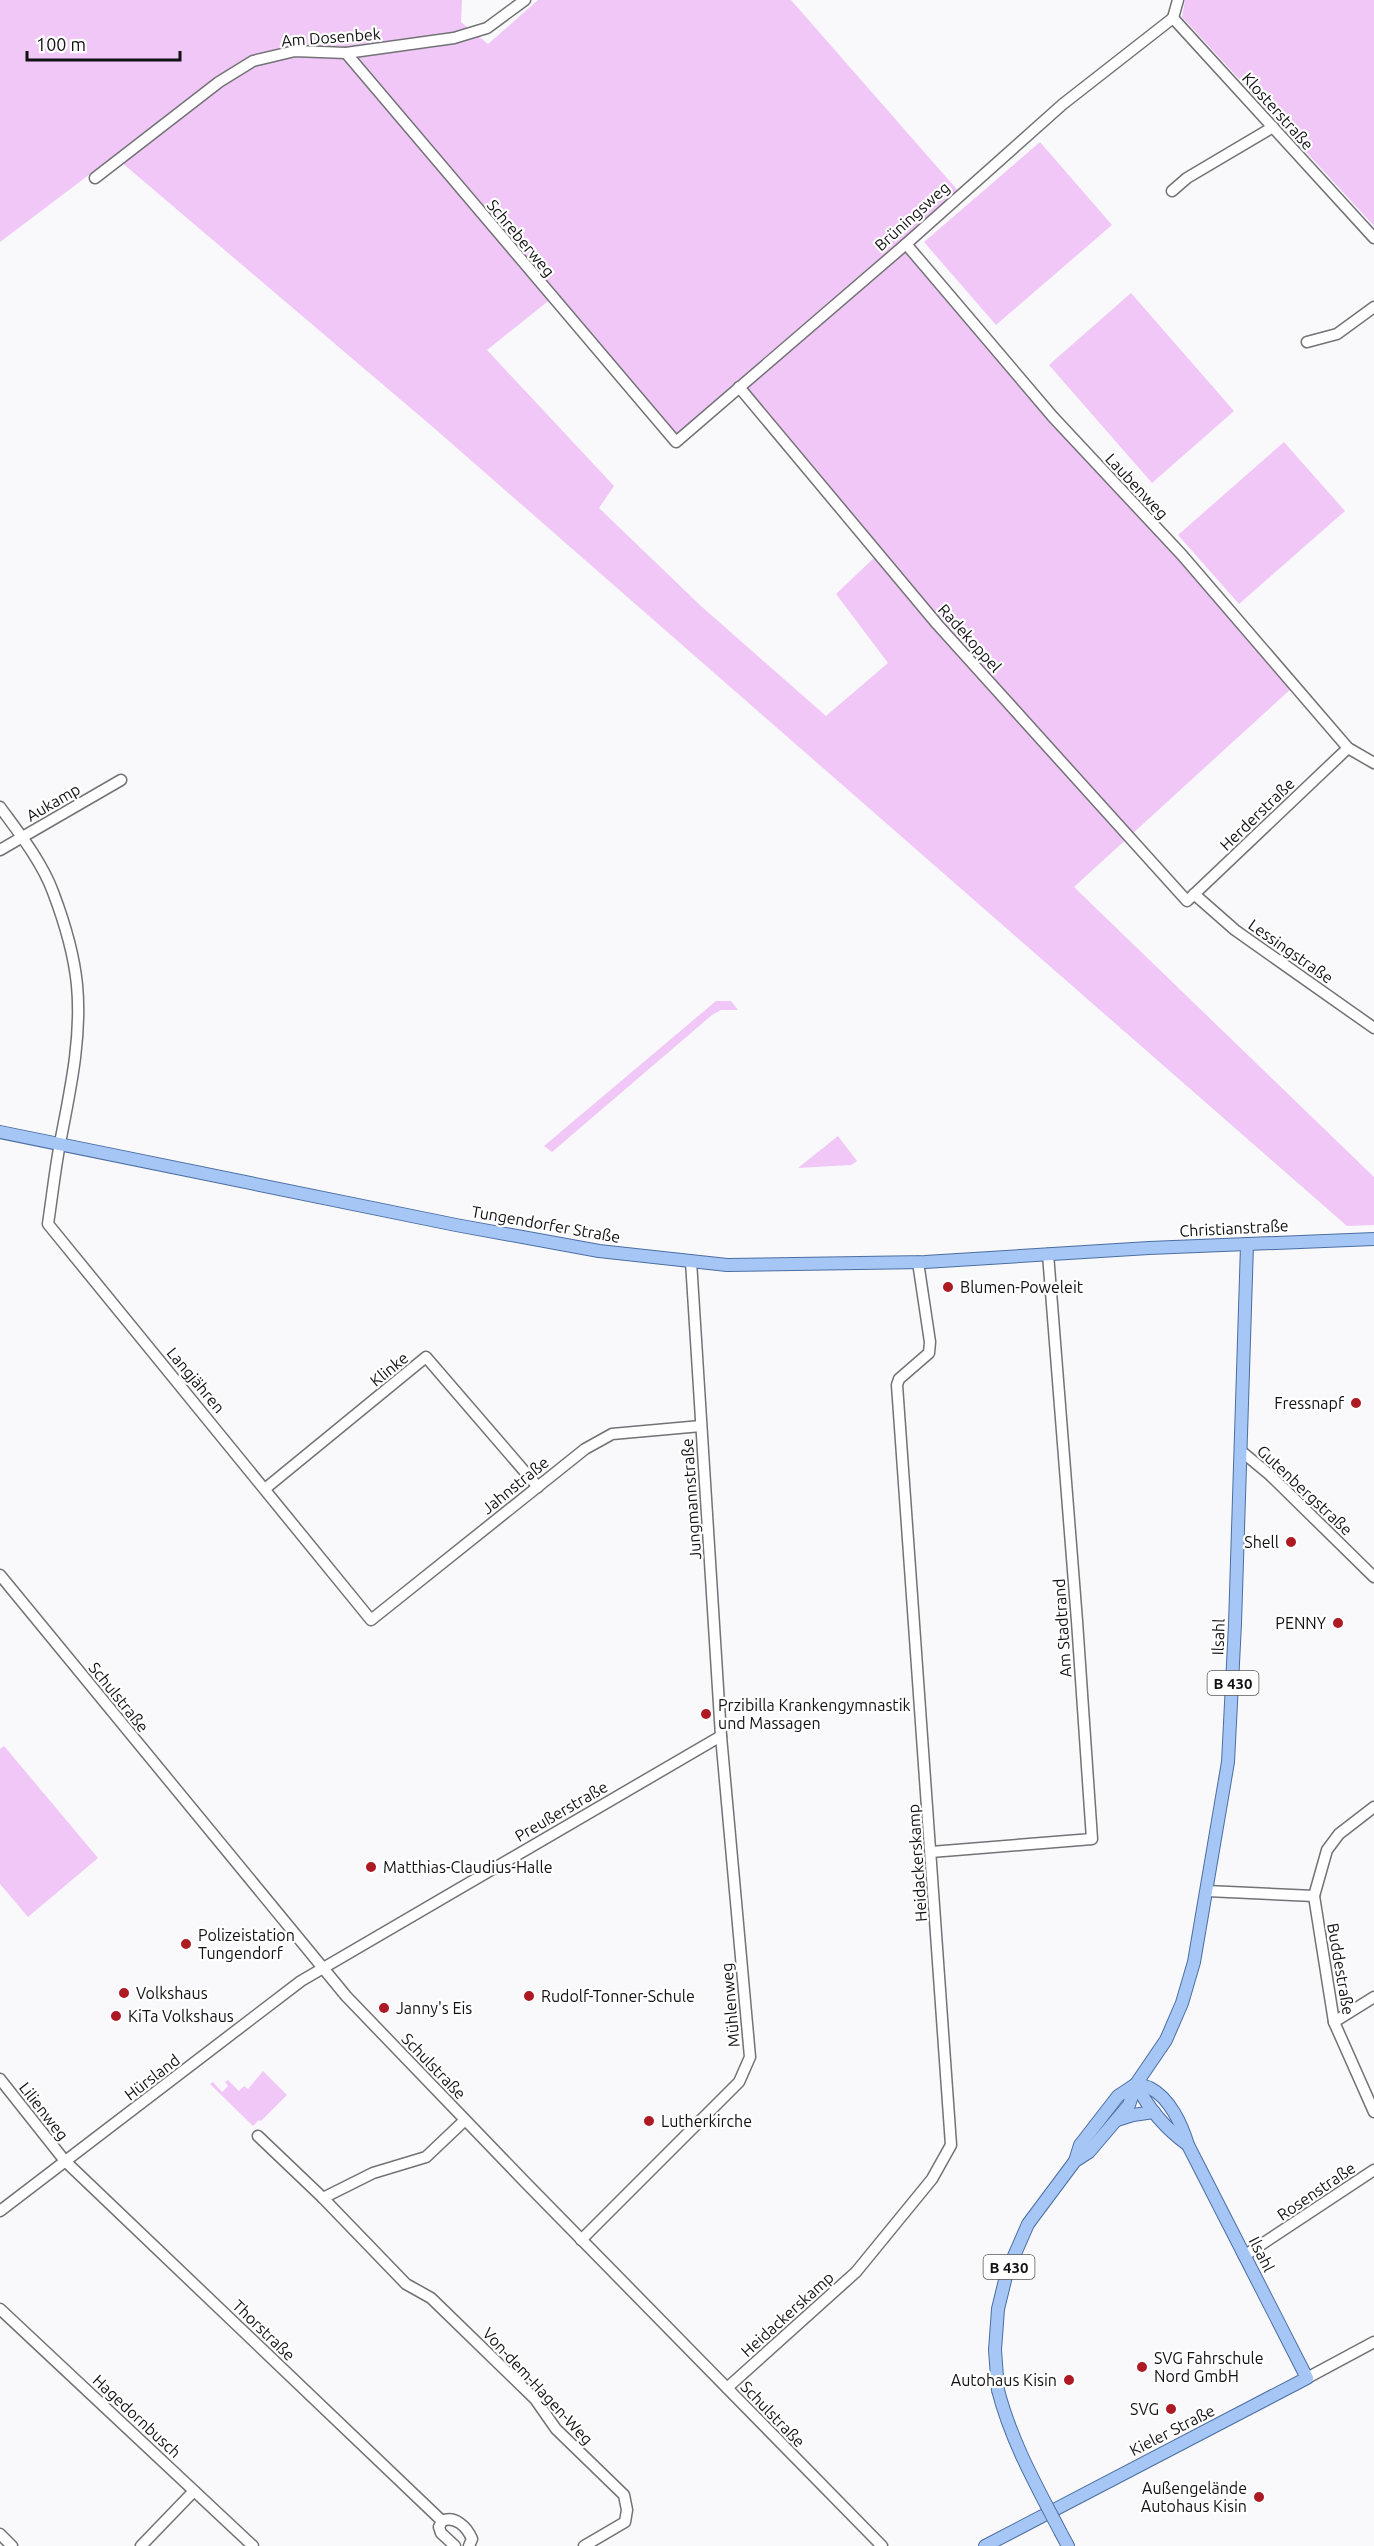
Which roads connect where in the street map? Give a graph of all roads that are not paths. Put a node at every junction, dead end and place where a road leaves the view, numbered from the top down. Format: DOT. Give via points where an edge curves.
graph roads {
  1 [pos="525,0"];
  2 [pos="1178,0"];
  3 [pos="1173,18"];
  4 [pos="346,53"];
  5 [pos="1273,127"];
  6 [pos="95,178"];
  7 [pos="1172,191"];
  8 [pos="1374,238"];
  9 [pos="906,244"];
  10 [pos="1374,307"];
  11 [pos="1307,342"];
  12 [pos="739,387"];
  13 [pos="676,442"];
  14 [pos="1348,748"];
  15 [pos="1374,763"];
  16 [pos="122,780"];
  17 [pos="0,807"];
  18 [pos="22,837"];
  19 [pos="0,850"];
  20 [pos="1191,898"];
  21 [pos="1374,1028"];
  22 [pos="0,1132"];
  23 [pos="60,1144"];
  24 [pos="1374,1239"];
  25 [pos="1247,1245"];
  26 [pos="1096,1251"];
  27 [pos="1047,1254"];
  28 [pos="691,1261"];
  29 [pos="918,1262"];
  30 [pos="701,1426"];
  31 [pos="1241,1451"];
  32 [pos="538,1486"];
  33 [pos="266,1488"];
  34 [pos="0,1575"];
  35 [pos="1374,1577"];
  36 [pos="371,1620"];
  37 [pos="721,1736"];
  38 [pos="1374,1807"];
  39 [pos="931,1852"];
  40 [pos="1207,1891"];
  41 [pos="1314,1896"];
  42 [pos="322,1967"];
  43 [pos="1374,1997"];
  44 [pos="1334,2022"];
  45 [pos="0,2079"];
  46 [pos="1136,2084"];
  47 [pos="1154,2112"];
  48 [pos="1374,2112"];
  49 [pos="465,2120"];
  50 [pos="1116,2120"];
  51 [pos="258,2136"];
  52 [pos="1188,2145"];
  53 [pos="64,2161"];
  54 [pos="1075,2161"];
  55 [pos="1374,2170"];
  56 [pos="323,2198"];
  57 [pos="0,2211"];
  58 [pos="581,2240"];
  59 [pos="1244,2256"];
  60 [pos="0,2309"];
  61 [pos="1374,2342"];
  62 [pos="1307,2378"];
  63 [pos="727,2388"];
  64 [pos="194,2491"];
  65 [pos="442,2521"];
  66 [pos="0,2534"];
  67 [pos="12,2546"];
  68 [pos="141,2546"];
  69 [pos="253,2546"];
  70 [pos="455,2546"];
  71 [pos="469,2546"];
  72 [pos="584,2546"];
  73 [pos="882,2546"];
  74 [pos="985,2546"];
  75 [pos="1068,2546"];
  1 -- 4 [label="street, Am Dosenbek" via="487,28 424,43"];
  2 -- 3 [label="street"];
  3 -- 5 [label="street, Klosterstraße"];
  3 -- 9 [label="street, Brüningsweg" via="1063,104"];
  4 -- 6 [label="street, Am Dosenbek" via="294,51 253,61 219,82"];
  4 -- 13 [label="street, Schreberweg"];
  5 -- 7 [label="street"];
  5 -- 8 [label="street, Klosterstraße"];
  9 -- 12 [label="street, Brüningsweg"];
  9 -- 14 [label="street, Laubenweg" via="1053,417 1182,555"];
  10 -- 11 [label="street" via="1337,334"];
  12 -- 13 [label="street, Brüningsweg"];
  12 -- 20 [label="street, Radekoppel" via="937,624"];
  14 -- 15 [label="street, Laubenweg"];
  14 -- 20 [label="street, Herderstraße"];
  16 -- 18 [label="street, Aukamp"];
  17 -- 18 [label="street, Langjähren"];
  18 -- 19 [label="street, Aukamp"];
  18 -- 23 [label="street, Langjähren" via="53,890 77,985 78,1033"];
  20 -- 21 [label="street, Lessingstraße"];
  22 -- 23 [label="main road, Tungendorfer Straße"];
  23 -- 28 [label="main road, Tungendorfer Straße" via="456,1226 598,1251"];
  23 -- 33 [label="street, Langjähren" via="48,1224"];
  24 -- 25 [label="main road, Christianstraße"];
  25 -- 26 [label="main road, Christianstraße"];
  25 -- 31 [label="main road, Ilsahl / B 430"];
  26 -- 27 [label="main road, Tungendorfer Straße"];
  27 -- 29 [label="main road, Tungendorfer Straße"];
  27 -- 39 [label="street, Am Stadtrand" via="1092,1839"];
  28 -- 29 [label="main road, Tungendorfer Straße" via="727,1265"];
  28 -- 30 [label="street, Jungmannstraße"];
  29 -- 39 [label="street, Heidackerskamp" via="930,1342 928,1353 897,1385"];
  30 -- 32 [label="street, Jahnstraße" via="612,1434 585,1449"];
  30 -- 37 [label="street, Jungmannstraße"];
  31 -- 35 [label="street, Gutenbergstraße"];
  31 -- 40 [label="main road, Ilsahl / B 430" via="1228,1762"];
  32 -- 33 [label="street, Klinke" via="426,1357"];
  32 -- 36 [label="street, Jahnstraße"];
  33 -- 36 [label="street, Langjähren"];
  34 -- 42 [label="street, Schulstraße"];
  37 -- 42 [label="street, Preußerstraße"];
  37 -- 58 [label="street, Mühlenweg" via="750,2057 739,2082"];
  38 -- 41 [label="street, Buddestraße" via="1339,1834 1327,1850"];
  39 -- 63 [label="street, Heidackerskamp" via="951,2145 932,2179 856,2272"];
  40 -- 41 [label="street"];
  40 -- 46 [label="main road, Ilsahl / B 430" via="1182,2003 1166,2040"];
  41 -- 44 [label="street, Buddestraße"];
  42 -- 49 [label="street, Schulstraße"];
  42 -- 53 [label="street, Hürsland"];
  43 -- 44 [label="street"];
  44 -- 48 [label="street, Buddestraße"];
  45 -- 53 [label="street, Lilienweg"];
  46 -- 47 [label="main road, Ilsahl"];
  46 -- 50 [label="main road, B 430" via="1129,2105"];
  46 -- 52 [label="main road, Ilsahl" via="1151,2088 1169,2106 1183,2126"];
  46 -- 54 [label="main road, B 430" via="1118,2096 1080,2145"];
  47 -- 50 [label="main road"];
  47 -- 52 [label="main road, Ilsahl"];
  49 -- 56 [label="street" via="426,2157 373,2173"];
  49 -- 58 [label="street, Schulstraße"];
  50 -- 54 [label="main road, B 430" via="1089,2152"];
  51 -- 56 [label="street, Von-dem-Hagen-Weg"];
  52 -- 59 [label="main road, Ilsahl"];
  53 -- 57 [label="street, Hürsland"];
  53 -- 65 [label="street, Thorstraße"];
  54 -- 75 [label="main road, B 430, bridge" via="1028,2224 1007,2272 998,2310 995,2350 1005,2418"];
  55 -- 59 [label="street, Rosenstraße"];
  56 -- 72 [label="street, Von-dem-Hagen-Weg" via="406,2284 431,2298 535,2399 556,2429 624,2495 625,2522"];
  58 -- 63 [label="street, Schulstraße"];
  59 -- 62 [label="main road, Ilsahl"];
  60 -- 64 [label="street, Hagedornbusch"];
  61 -- 62 [label="street, Kieler Straße"];
  62 -- 74 [label="main road, Kieler Straße"];
  63 -- 73 [label="street, Schulstraße"];
  64 -- 68 [label="street"];
  64 -- 69 [label="street, Hagedornbusch"];
  65 -- 70 [label="street, Thorstraße" via="441,2533"];
  65 -- 71 [label="street, Thorstraße" via="454,2519 469,2533"];
  66 -- 67 [label="street"];
}
